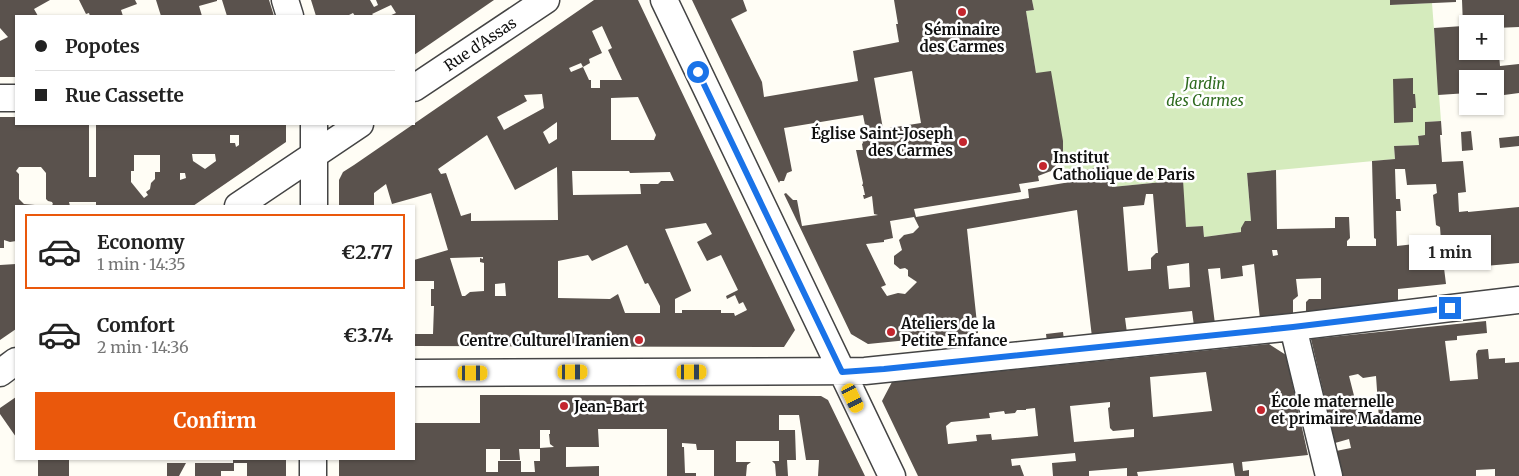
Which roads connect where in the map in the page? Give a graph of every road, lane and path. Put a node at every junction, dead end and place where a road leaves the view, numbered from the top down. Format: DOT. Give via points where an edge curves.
graph roads {
  1 [pos="286,0"];
  2 [pos="546,0"];
  3 [pos="664,0"];
  4 [pos="290,15"];
  5 [pos="415,87"];
  6 [pos="0,98"];
  7 [pos="15,98"];
  8 [pos="314,125"];
  9 [pos="359,125"];
  10 [pos="314,155"];
  11 [pos="239,205"];
  12 [pos="314,205"];
  13 [pos="1519,300"];
  14 [pos="1293,327"];
  15 [pos="15,362"];
  16 [pos="842,372"];
  17 [pos="0,373"];
  18 [pos="415,373"];
  19 [pos="313,460"];
  20 [pos="313,476"];
  21 [pos="892,476"];
  22 [pos="1329,476"];
  1 -- 4 [label="street"];
  2 -- 5 [label="street, Rue d'Assas"];
  3 -- 16 [label="street"];
  6 -- 7 [label="street"];
  8 -- 10 [label="street"];
  9 -- 10 [label="street"];
  10 -- 11 [label="street"];
  10 -- 12 [label="street"];
  13 -- 14 [label="street"];
  14 -- 16 [label="street"];
  14 -- 22 [label="street"];
  15 -- 17 [label="street"];
  16 -- 18 [label="street"];
  16 -- 21 [label="street"];
  19 -- 20 [label="street"];
}
